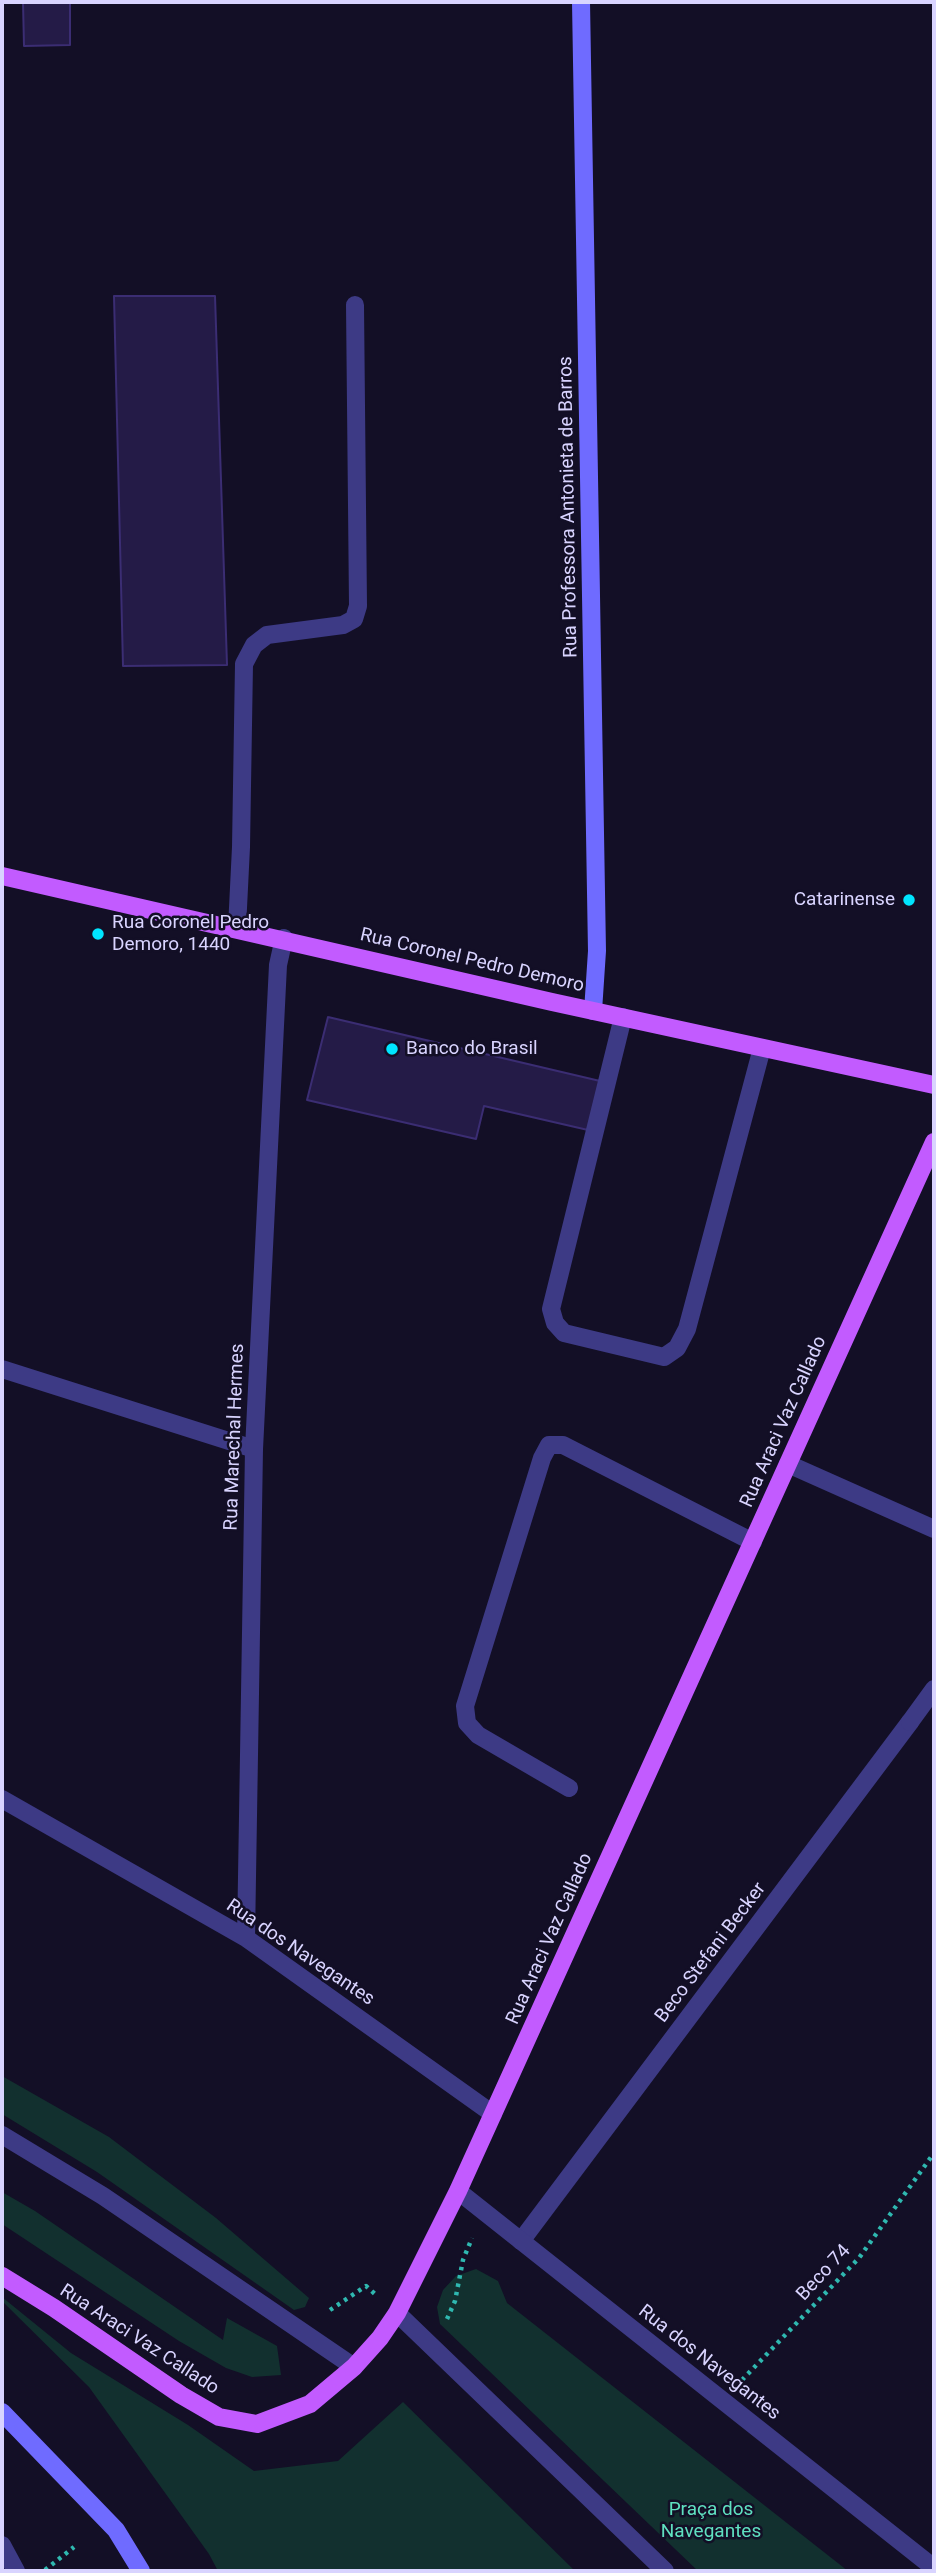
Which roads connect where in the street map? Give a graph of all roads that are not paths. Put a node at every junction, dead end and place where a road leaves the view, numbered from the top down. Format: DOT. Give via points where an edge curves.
graph roads {
  1 [pos="581,2"];
  2 [pos="355,304"];
  3 [pos="2,876"];
  4 [pos="237,928"];
  5 [pos="284,938"];
  6 [pos="593,1011"];
  7 [pos="623,1017"];
  8 [pos="762,1048"];
  9 [pos="934,1085"];
  10 [pos="934,1142"];
  11 [pos="2,1368"];
  12 [pos="254,1449"];
  13 [pos="788,1464"];
  14 [pos="934,1529"];
  15 [pos="753,1542"];
  16 [pos="934,1689"];
  17 [pos="569,1788"];
  18 [pos="2,1799"];
  19 [pos="246,1938"];
  20 [pos="493,2114"];
  21 [pos="2,2135"];
  22 [pos="458,2191"];
  23 [pos="521,2241"];
  24 [pos="2,2276"];
  25 [pos="397,2313"];
  26 [pos="354,2367"];
  27 [pos="2,2413"];
  28 [pos="2,2545"];
  29 [pos="934,2568"];
  30 [pos="16,2571"];
  31 [pos="141,2571"];
  32 [pos="665,2571"];
  1 -- 6 [label="street, Rua Professora Antonieta de Barros" via="597,951"];
  2 -- 4 [label="street" via="358,607 354,619 343,625 267,635 254,645 244,664"];
  3 -- 4 [label="main road, Rua Coronel Pedro Demoro"];
  4 -- 5 [label="main road, Rua Coronel Pedro Demoro"];
  5 -- 6 [label="main road, Rua Coronel Pedro Demoro"];
  5 -- 12 [label="street, Rua Marechal Hermes" via="278,965"];
  6 -- 7 [label="main road, Rua Coronel Pedro Demoro"];
  7 -- 8 [label="main road, Rua Coronel Pedro Demoro"];
  7 -- 8 [label="street" via="551,1309 564,1333 664,1357 677,1348 687,1329"];
  8 -- 9 [label="main road, Rua Coronel Pedro Demoro"];
  10 -- 13 [label="main road, Rua Araci Vaz Callado"];
  11 -- 12 [label="street"];
  12 -- 19 [label="street, Rua Marechal Hermes"];
  13 -- 14 [label="street"];
  13 -- 15 [label="main road, Rua Araci Vaz Callado"];
  15 -- 17 [label="street" via="563,1445 549,1445 465,1706 467,1723 478,1735"];
  15 -- 20 [label="main road, Rua Araci Vaz Callado"];
  16 -- 23 [label="street, Beco Stefani Becker"];
  18 -- 19 [label="street, Rua dos Navegantes"];
  19 -- 20 [label="street, Rua dos Navegantes"];
  20 -- 22 [label="main road, Rua Araci Vaz Callado"];
  21 -- 26 [label="street" via="103,2196"];
  22 -- 23 [label="street, Rua dos Navegantes"];
  22 -- 25 [label="main road, Rua Araci Vaz Callado"];
  23 -- 29 [label="street, Rua dos Navegantes"];
  24 -- 26 [label="main road, Rua Araci Vaz Callado" via="219,2417 257,2424 310,2404"];
  25 -- 26 [label="main road, Rua Araci Vaz Callado"];
  25 -- 32 [label="street"];
  27 -- 31 [label="street" via="116,2530"];
  28 -- 30 [label="street"];
}
